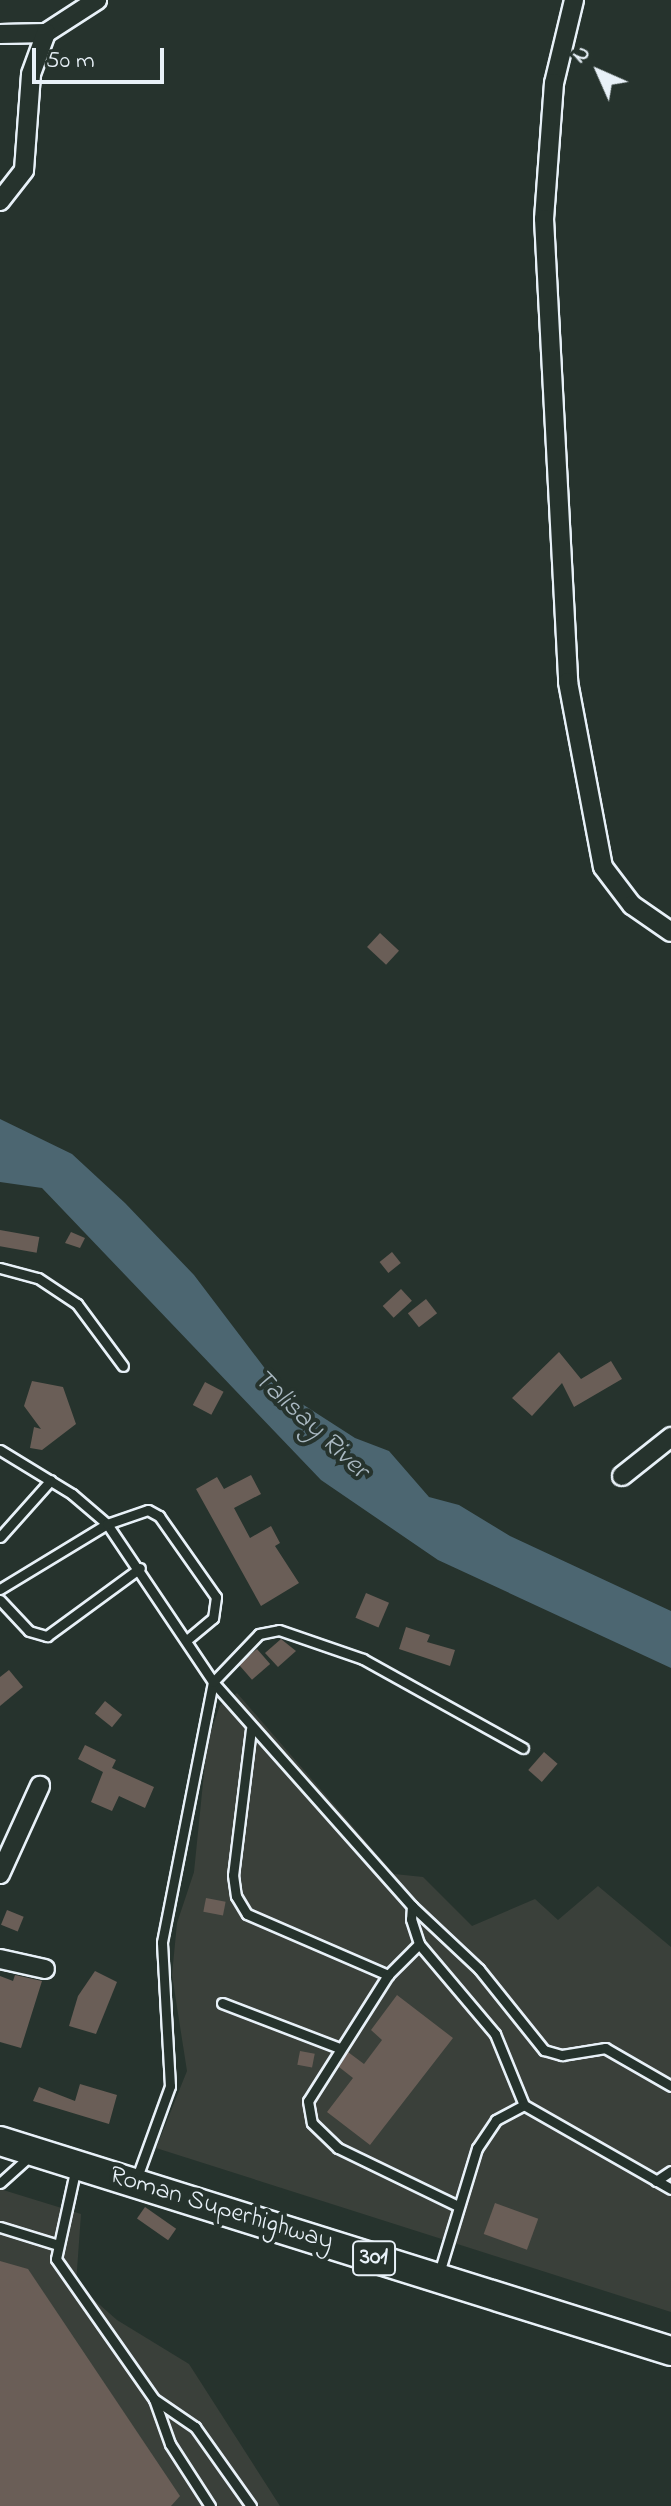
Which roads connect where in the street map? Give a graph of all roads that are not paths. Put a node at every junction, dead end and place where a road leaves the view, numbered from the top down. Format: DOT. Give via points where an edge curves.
graph roads {
  1 [pos="97,0"];
  2 [pos="574,0"];
  3 [pos="46,33"];
  4 [pos="0,34"];
  5 [pos="0,201"];
  6 [pos="671,932"];
  7 [pos="0,1268"];
  8 [pos="123,1366"];
  9 [pos="671,1437"];
  10 [pos="0,1450"];
  11 [pos="622,1476"];
  12 [pos="51,1480"];
  13 [pos="107,1524"];
  14 [pos="0,1537"];
  15 [pos="140,1568"];
  16 [pos="0,1589"];
  17 [pos="0,1600"];
  18 [pos="189,1638"];
  19 [pos="213,1682"];
  20 [pos="251,1729"];
  21 [pos="523,1748"];
  22 [pos="40,1786"];
  23 [pos="0,1874"];
  24 [pos="412,1906"];
  25 [pos="419,1944"];
  26 [pos="0,1959"];
  27 [pos="45,1969"];
  28 [pos="388,1975"];
  29 [pos="222,2003"];
  30 [pos="339,2048"];
  31 [pos="671,2086"];
  32 [pos="524,2105"];
  33 [pos="0,2141"];
  34 [pos="34,2152"];
  35 [pos="76,2165"];
  36 [pos="671,2171"];
  37 [pos="656,2181"];
  38 [pos="0,2183"];
  39 [pos="135,2183"];
  40 [pos="671,2189"];
  41 [pos="458,2206"];
  42 [pos="0,2227"];
  43 [pos="55,2244"];
  44 [pos="437,2278"];
  45 [pos="671,2351"];
  46 [pos="154,2399"];
  47 [pos="203,2497"];
  48 [pos="194,2506"];
  49 [pos="210,2506"];
  50 [pos="251,2506"];
  1 -- 3 [label="street"];
  2 -- 6 [label="street" via="554,83 544,219 568,682 603,867 632,905"];
  3 -- 4 [label="street"];
  3 -- 5 [label="street" via="31,74 24,170"];
  7 -- 8 [label="lane" via="38,1278 77,1304"];
  9 -- 11 [label="street"];
  10 -- 12 [label="lane"];
  12 -- 13 [label="lane"];
  12 -- 14 [label="lane"];
  13 -- 15 [label="lane"];
  13 -- 16 [label="lane"];
  13 -- 18 [label="lane" via="140,1510 159,1516 216,1597 213,1618"];
  15 -- 17 [label="lane" via="47,1636 29,1631"];
  15 -- 18 [label="lane"];
  18 -- 19 [label="lane"];
  19 -- 20 [label="lane"];
  19 -- 21 [label="lane" via="259,1634 279,1630 363,1659"];
  19 -- 39 [label="lane" via="162,1942 170,2086"];
  20 -- 24 [label="lane"];
  20 -- 28 [label="lane" via="233,1875 236,1896 247,1914"];
  22 -- 23 [label="street"];
  24 -- 25 [label="lane"];
  24 -- 31 [label="lane" via="479,1969 544,2050 562,2055 605,2048"];
  25 -- 28 [label="lane"];
  25 -- 32 [label="lane" via="488,2023"];
  26 -- 27 [label="street"];
  28 -- 30 [label="lane"];
  29 -- 30 [label="lane"];
  30 -- 41 [label="lane" via="308,2101 312,2123 338,2148"];
  32 -- 37 [label="lane"];
  32 -- 41 [label="lane" via="508,2111 485,2133"];
  33 -- 34 [label="main road, Roman Superhighway / 301"];
  34 -- 35 [label="main road, Roman Superhighway / 301"];
  34 -- 38 [label="lane"];
  35 -- 39 [label="main road, Roman Superhighway / 301"];
  35 -- 43 [label="lane"];
  36 -- 37 [label="lane"];
  37 -- 40 [label="lane"];
  39 -- 44 [label="main road, Roman Superhighway / 301"];
  41 -- 44 [label="lane"];
  42 -- 43 [label="lane"];
  43 -- 46 [label="lane" via="62,2273"];
  44 -- 45 [label="main road, Roman Superhighway / 301"];
  46 -- 47 [label="lane" via="163,2431"];
  46 -- 50 [label="lane" via="195,2427"];
  47 -- 48 [label="lane"];
  47 -- 49 [label="lane"];
}
